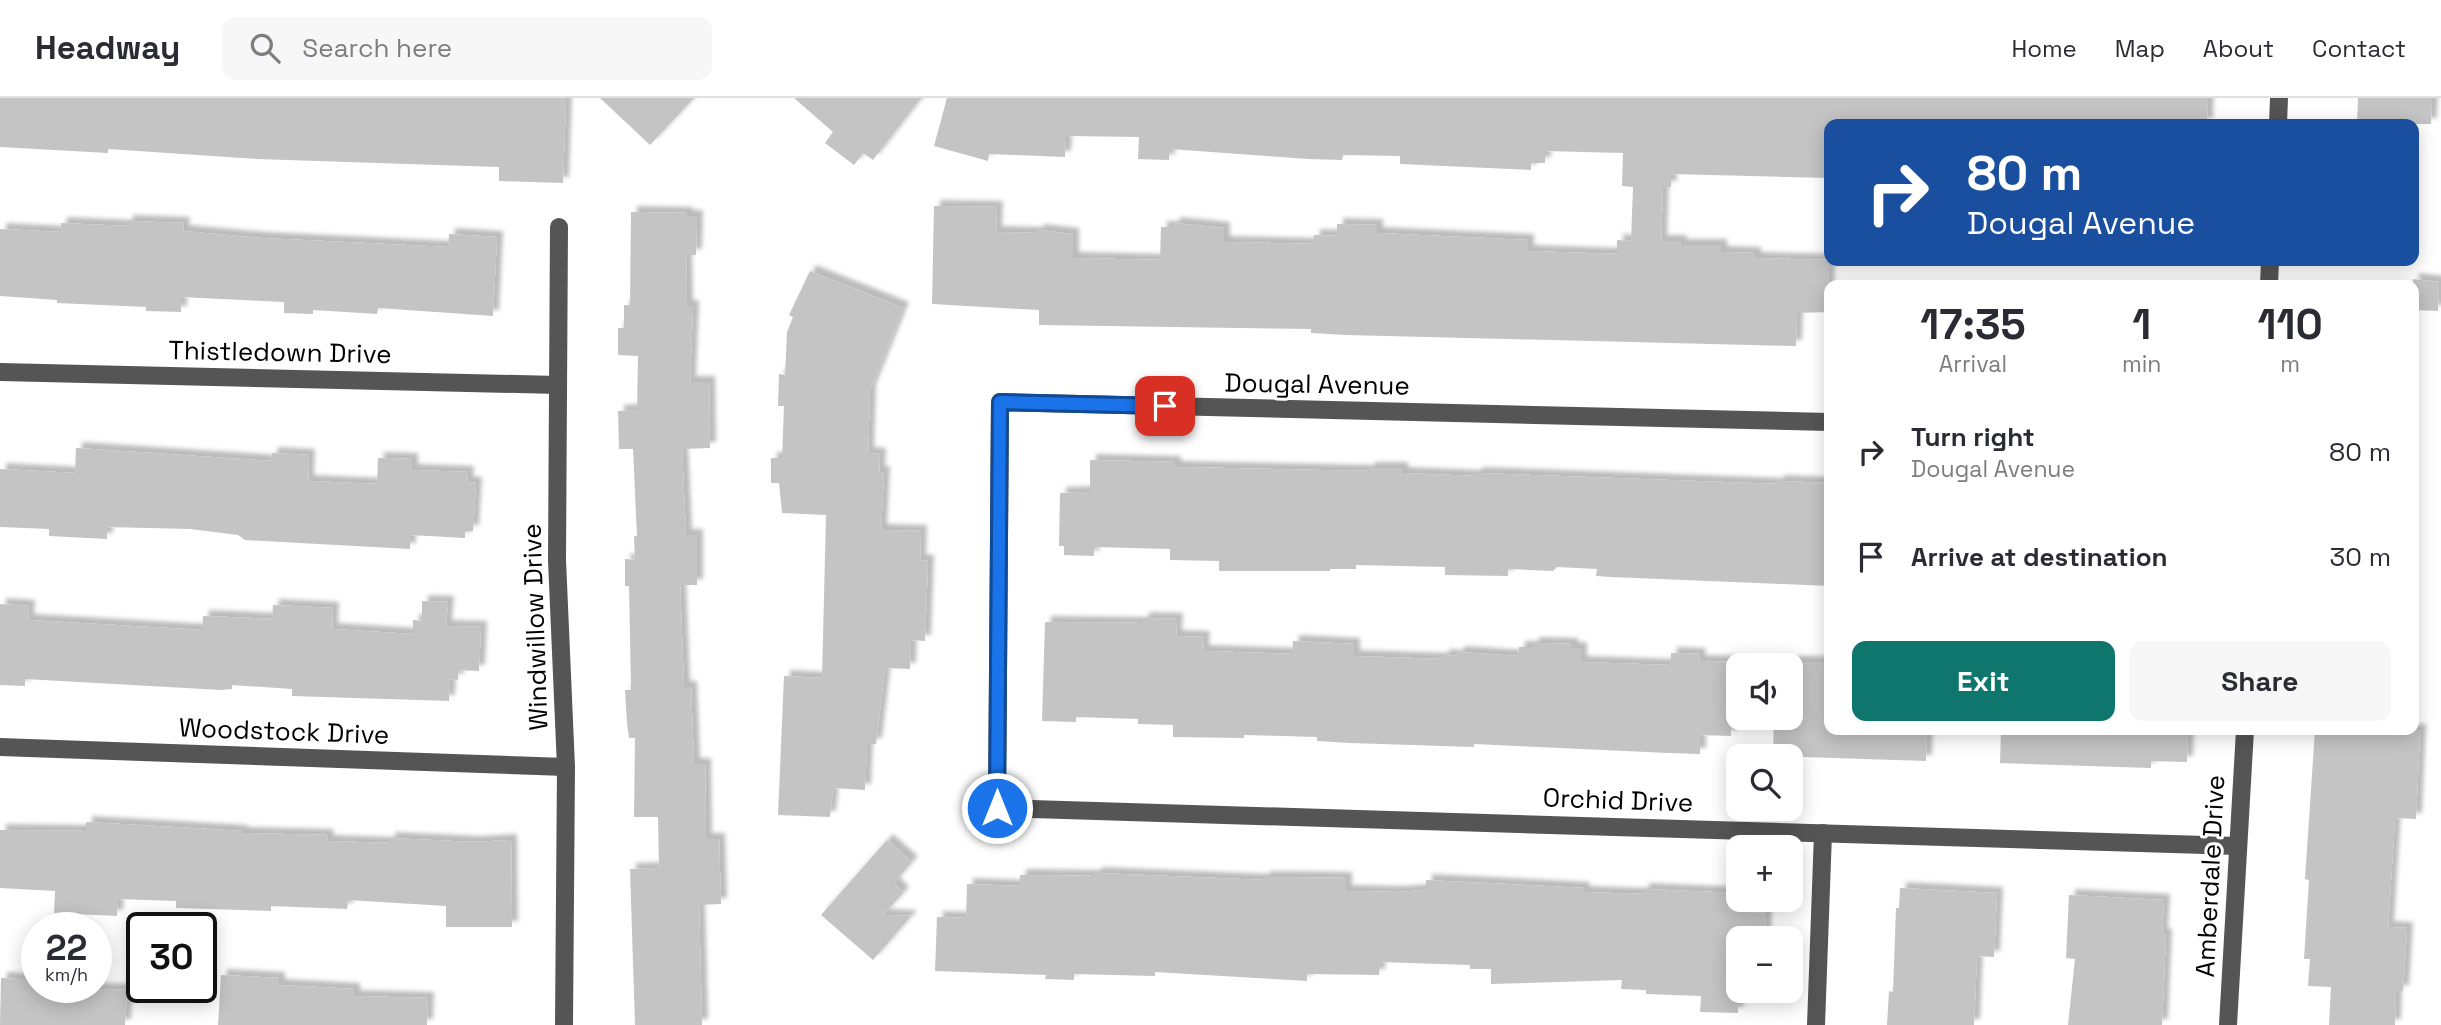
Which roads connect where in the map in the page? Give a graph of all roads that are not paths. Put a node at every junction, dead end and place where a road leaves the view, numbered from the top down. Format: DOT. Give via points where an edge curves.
graph roads {
  1 [pos="2279,98"];
  2 [pos="2278,119"];
  3 [pos="559,228"];
  4 [pos="0,372"];
  5 [pos="558,385"];
  6 [pos="1824,422"];
  7 [pos="2245,735"];
  8 [pos="0,747"];
  9 [pos="566,767"];
  10 [pos="997,808"];
  11 [pos="1823,833"];
  12 [pos="2238,846"];
  13 [pos="564,1025"];
  14 [pos="1816,1025"];
  15 [pos="2228,1025"];
  1 -- 2 [label="street"];
  3 -- 5 [label="street, Windwillow Drive"];
  4 -- 5 [label="street, Thistledown Drive"];
  5 -- 9 [label="street, Windwillow Drive" via="557,560"];
  6 -- 10 [label="street, Dougal Avenue" via="1000,402"];
  7 -- 12 [label="street, Amberdale Drive"];
  8 -- 9 [label="street, Woodstock Drive"];
  9 -- 13 [label="street, Windwillow Drive"];
  10 -- 11 [label="street, Orchid Drive"];
  11 -- 12 [label="street, Orchid Drive"];
  11 -- 14 [label="street"];
  12 -- 15 [label="street, Amberdale Drive"];
}
